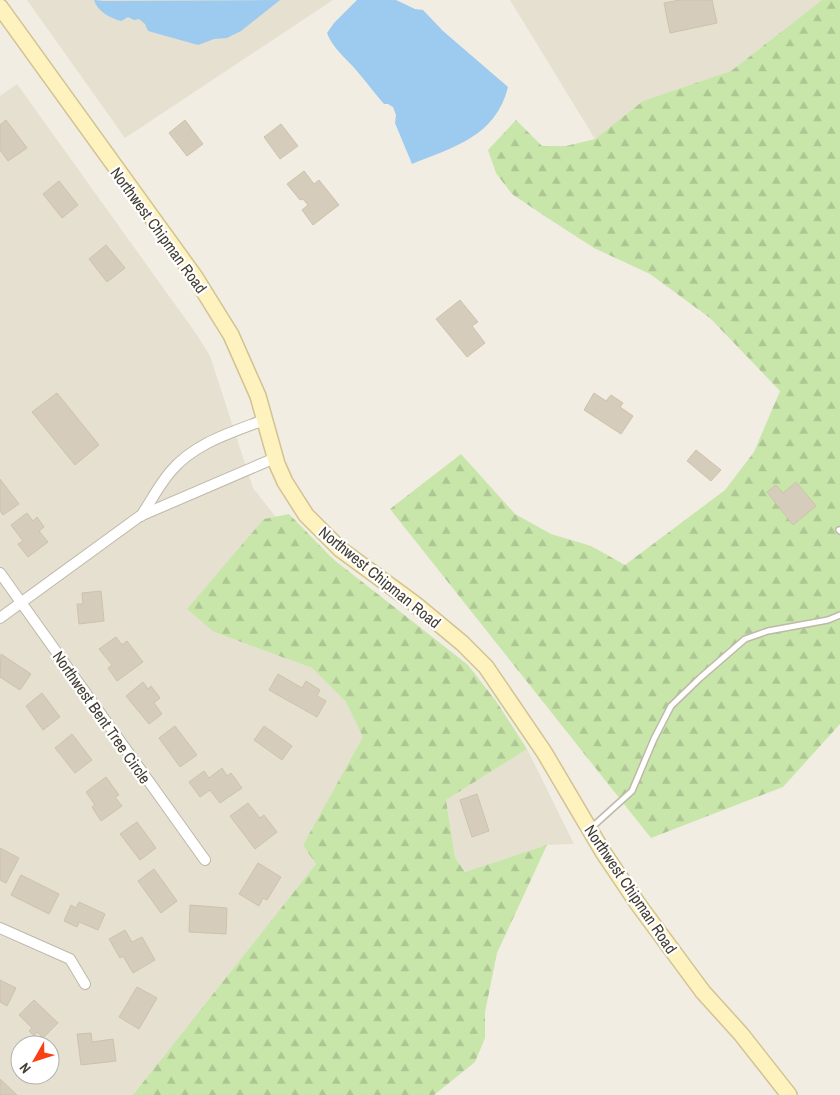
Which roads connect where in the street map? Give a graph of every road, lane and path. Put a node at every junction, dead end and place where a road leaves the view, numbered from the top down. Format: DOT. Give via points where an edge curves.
graph roads {
  1 [pos="0,7"];
  2 [pos="264,420"];
  3 [pos="275,458"];
  4 [pos="140,516"];
  5 [pos="0,573"];
  6 [pos="21,602"];
  7 [pos="840,615"];
  8 [pos="0,618"];
  9 [pos="591,828"];
  10 [pos="204,860"];
  11 [pos="0,928"];
  12 [pos="85,984"];
  13 [pos="789,1095"];
  1 -- 2 [label="main road, Northwest Chipman Road" via="195,277 232,335 258,396"];
  2 -- 3 [label="main road, Northwest Chipman Road"];
  2 -- 4 [label="street" via="209,441 186,456 170,472"];
  3 -- 4 [label="street"];
  3 -- 9 [label="main road, Northwest Chipman Road" via="287,486 320,530 340,549 416,604 486,667"];
  4 -- 6 [label="street"];
  5 -- 6 [label="street, Northwest Bent Tree Circle"];
  6 -- 8 [label="street"];
  6 -- 10 [label="street, Northwest Bent Tree Circle"];
  7 -- 9 [label="lane" via="745,639 671,706 632,791"];
  9 -- 13 [label="main road, Northwest Chipman Road" via="603,852 661,936"];
  11 -- 12 [label="street" via="70,959"];
}
